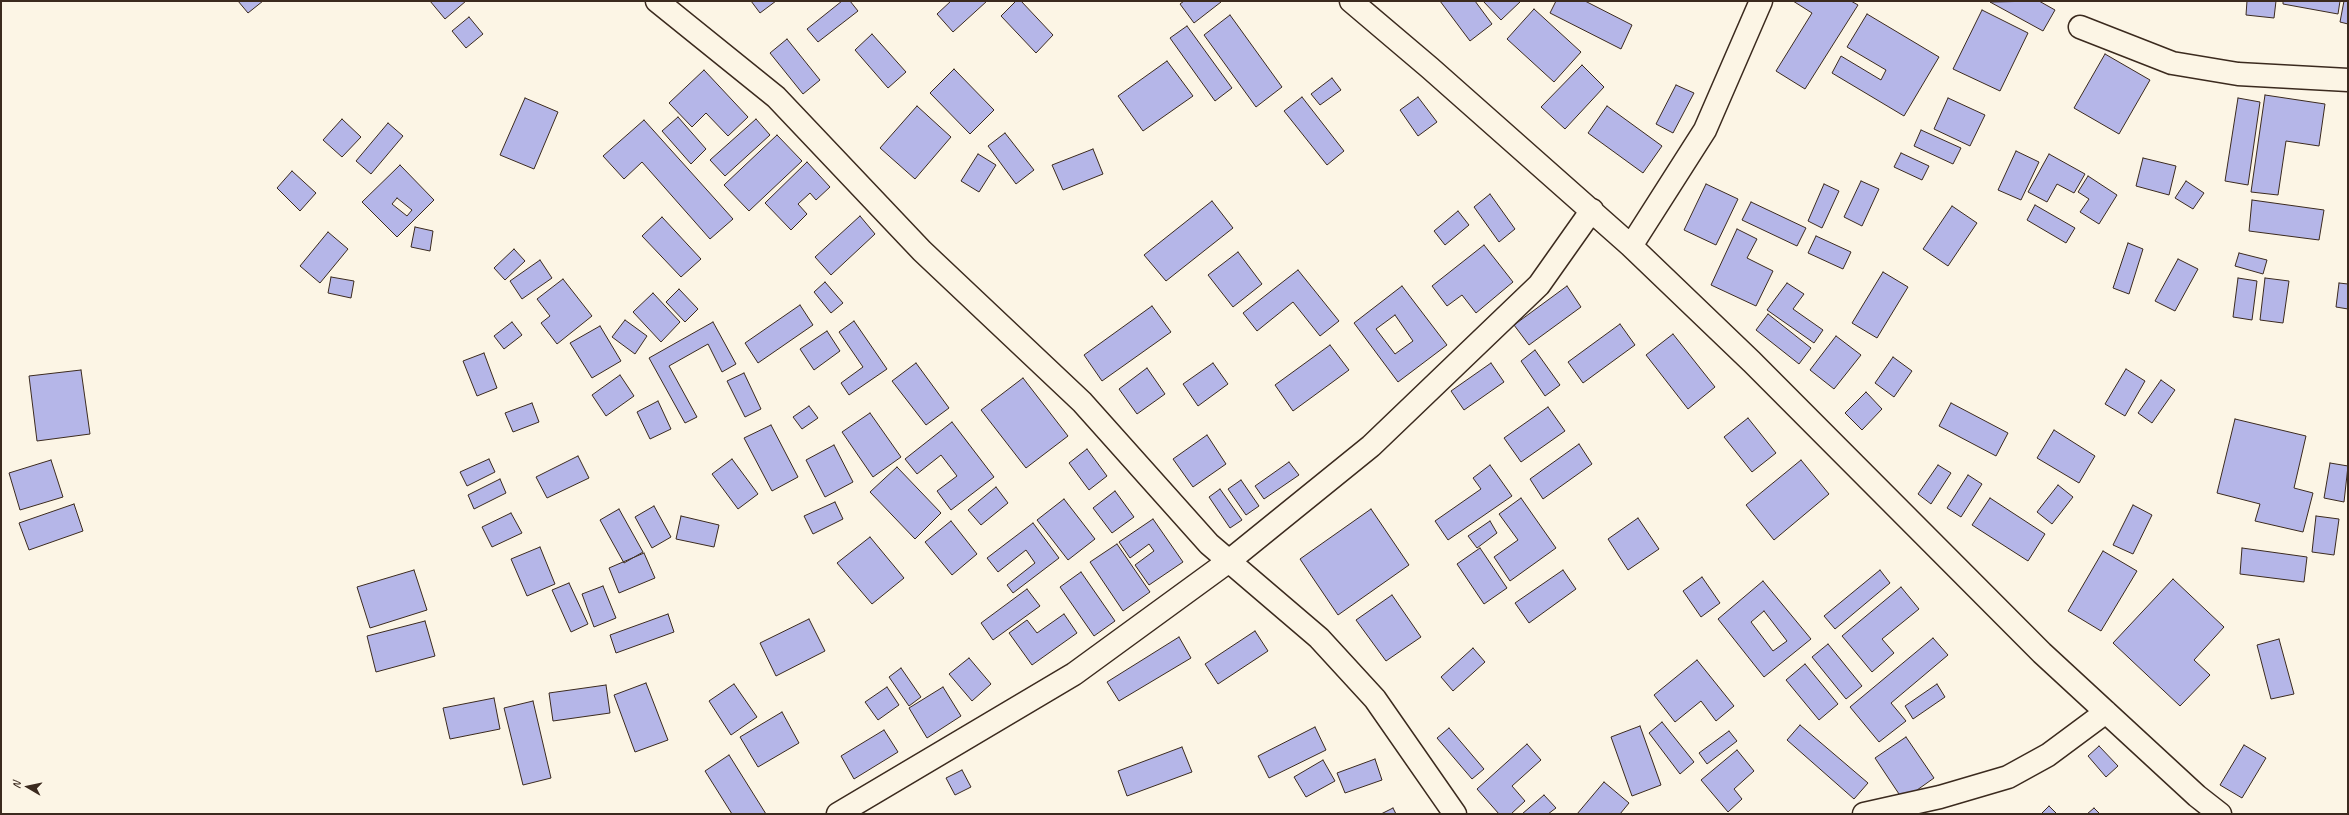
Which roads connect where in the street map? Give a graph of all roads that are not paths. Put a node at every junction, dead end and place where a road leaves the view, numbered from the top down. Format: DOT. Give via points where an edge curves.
graph roads {
  1 [pos="657,1"];
  2 [pos="1351,1"];
  3 [pos="1760,1"];
  4 [pos="2080,27"];
  5 [pos="2348,80"];
  6 [pos="1592,210"];
  7 [pos="1631,246"];
  8 [pos="1230,562"];
  9 [pos="2106,712"];
  10 [pos="838,814"];
  11 [pos="1455,814"];
  12 [pos="1864,814"];
  13 [pos="2220,814"];
  1 -- 8 [label="street" via="776,97 922,251 1082,402 1209,544"];
  2 -- 6 [label="street"];
  3 -- 7 [label="street" via="1704,130"];
  4 -- 5 [label="street" via="2172,63 2238,74"];
  6 -- 7 [label="street"];
  6 -- 8 [label="street" via="1539,285 1371,446"];
  7 -- 9 [label="street" via="1752,362 2042,653"];
  8 -- 10 [label="street" via="1074,674"];
  8 -- 11 [label="street" via="1319,638 1375,699"];
  9 -- 12 [label="street" via="2048,755 2008,777 1940,797"];
  9 -- 13 [label="street"];
}
